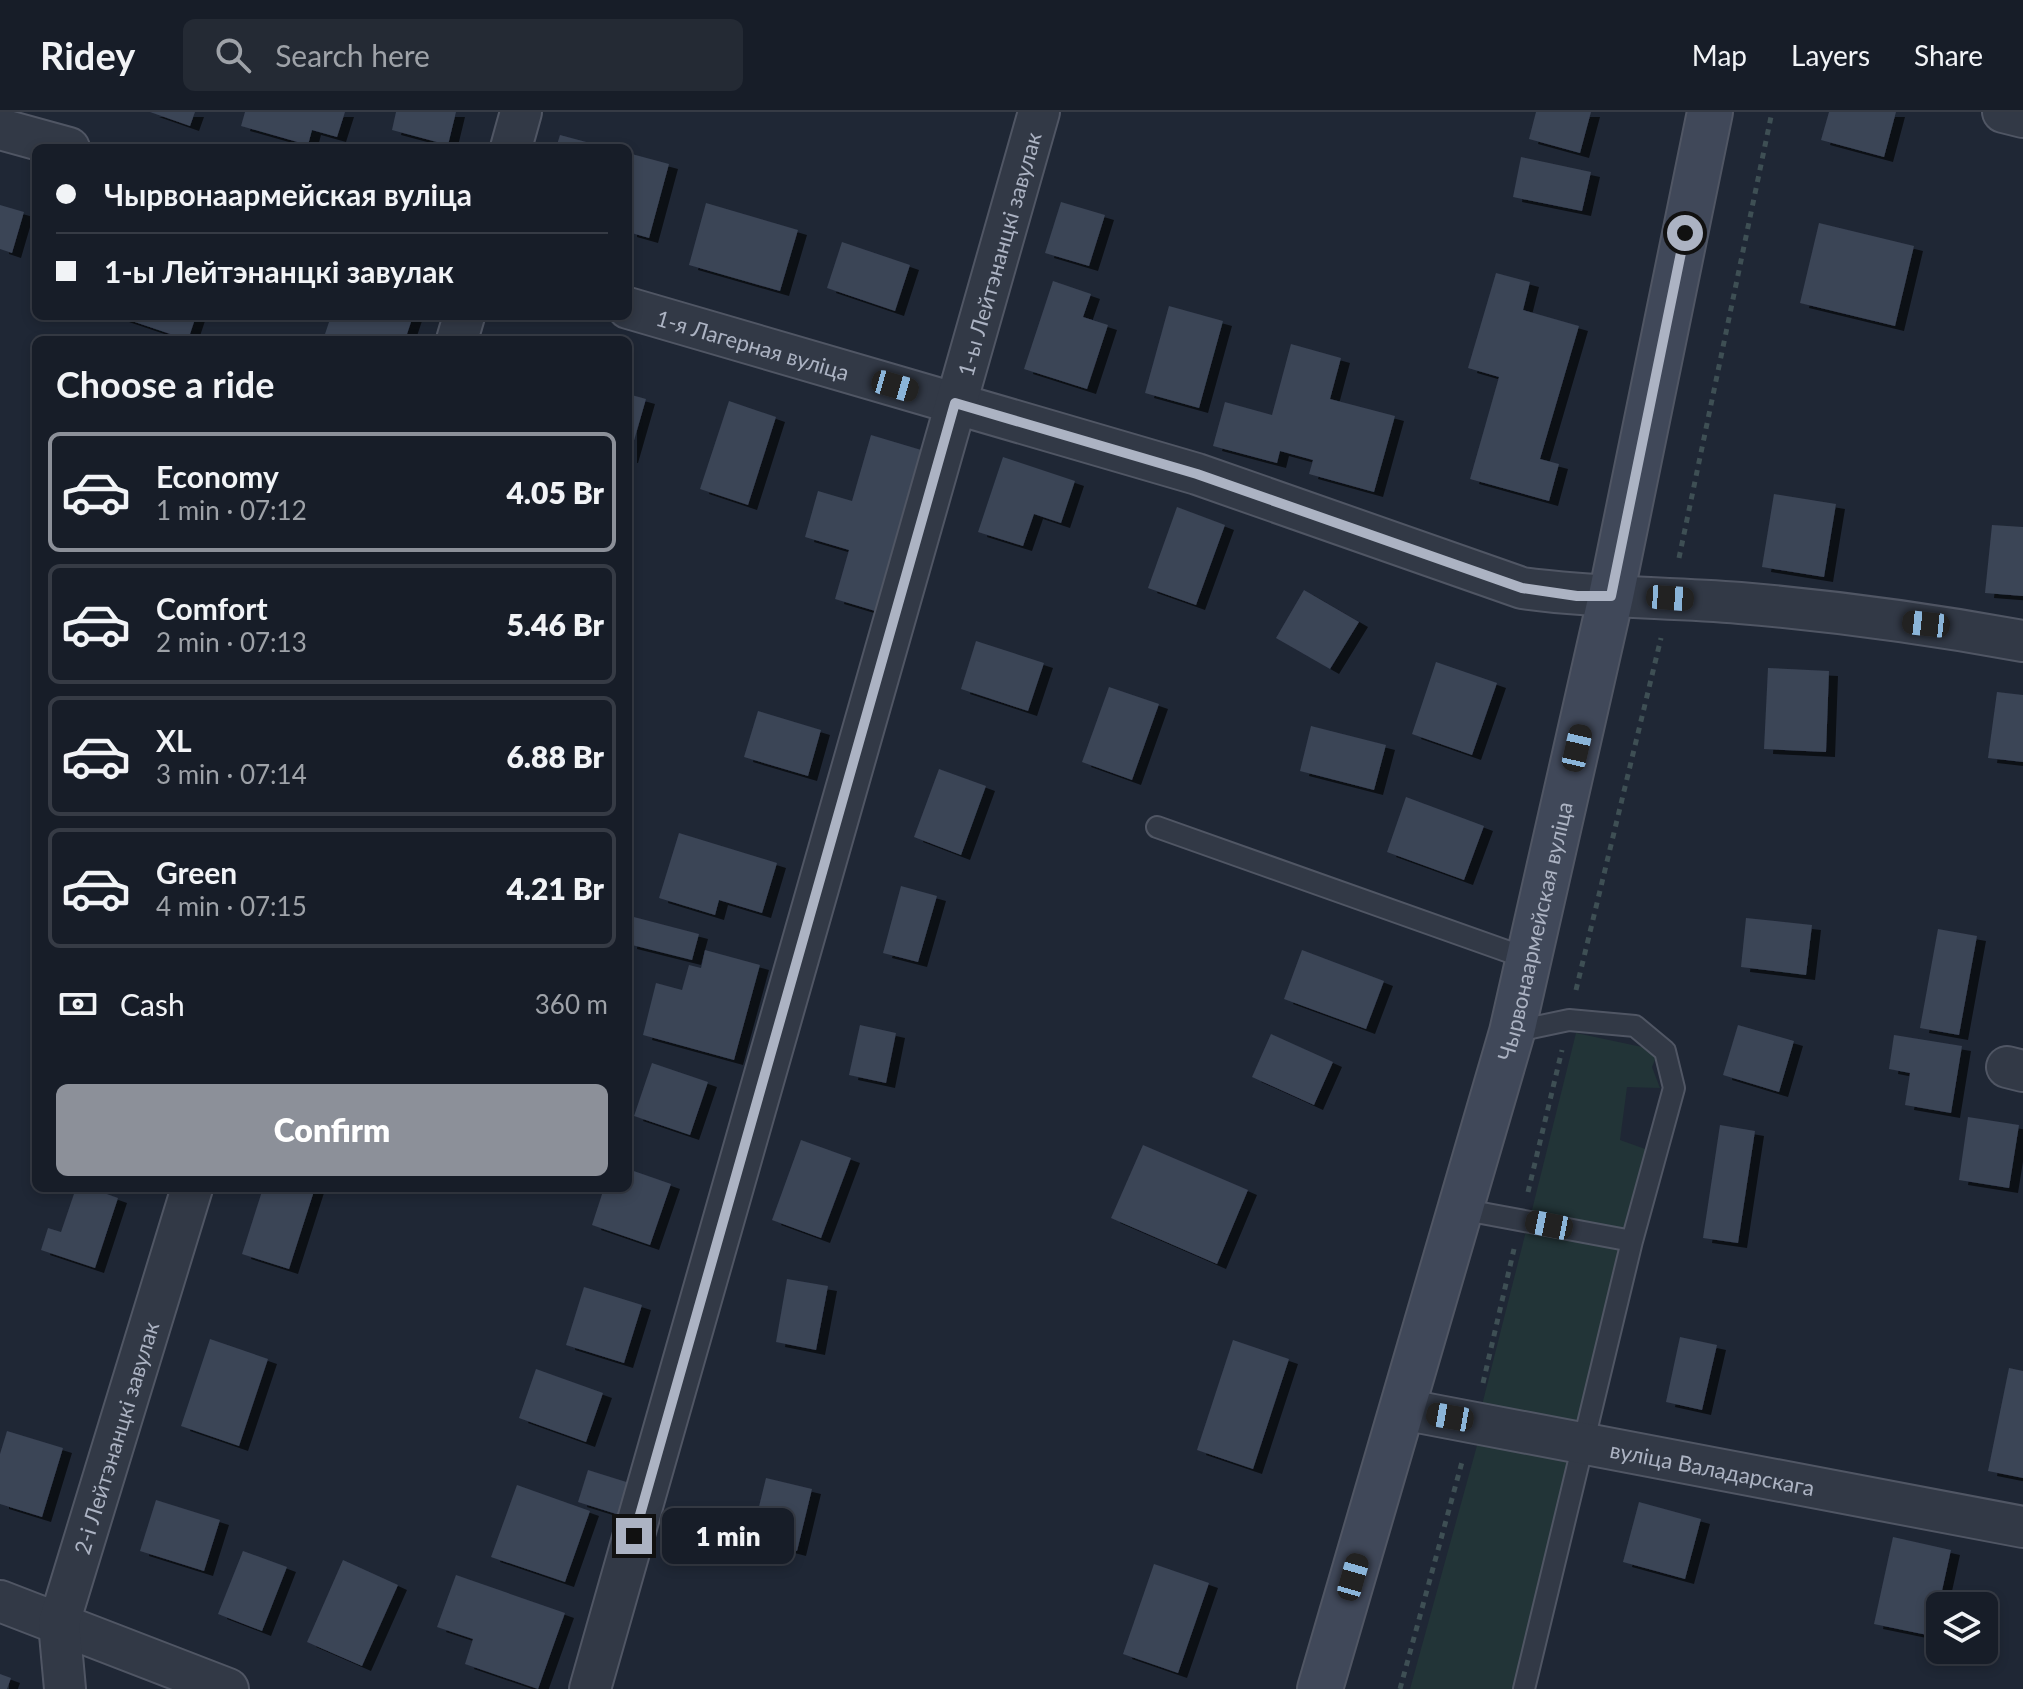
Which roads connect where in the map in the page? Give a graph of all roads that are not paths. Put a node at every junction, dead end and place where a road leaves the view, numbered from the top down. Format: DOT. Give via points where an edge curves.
graph roads {
  1 [pos="521,112"];
  2 [pos="1039,112"];
  3 [pos="1710,112"];
  4 [pos="2003,112"];
  5 [pos="2023,117"];
  6 [pos="0,129"];
  7 [pos="54,144"];
  8 [pos="512,144"];
  9 [pos="632,309"];
  10 [pos="955,403"];
  11 [pos="1611,596"];
  12 [pos="2023,641"];
  13 [pos="1157,827"];
  14 [pos="1529,959"];
  15 [pos="1512,1032"];
  16 [pos="191,1192"];
  17 [pos="1460,1209"];
  18 [pos="1632,1241"];
  19 [pos="1402,1409"];
  20 [pos="1582,1442"];
  21 [pos="2023,1527"];
  22 [pos="0,1601"];
  23 [pos="59,1623"];
  24 [pos="65,1689"];
  25 [pos="228,1689"];
  26 [pos="590,1689"];
  27 [pos="1320,1689"];
  28 [pos="1524,1689"];
  1 -- 8 [label="street"];
  2 -- 10 [label="street, 1-ы Лейтэнанцкі завулак"];
  3 -- 11 [label="main road, Чырвонаармейская вуліца"];
  4 -- 5 [label="street"];
  6 -- 7 [label="street"];
  9 -- 10 [label="street, 1-я Лагерная вуліца"];
  10 -- 11 [label="street, 1-я Лагерная вуліца" via="1197,474 1522,588"];
  10 -- 26 [label="street, 1-ы Лейтэнанцкі завулак"];
  11 -- 12 [label="street, 1-я Лагерная вуліца" via="1741,603"];
  11 -- 14 [label="main road, Чырвонаармейская вуліца"];
  13 -- 14 [label="lane"];
  14 -- 15 [label="main road, Чырвонаармейская вуліца"];
  15 -- 17 [label="main road, Чырвонаармейская вуліца"];
  15 -- 18 [label="lane" via="1569,1020 1635,1026 1665,1051 1674,1088"];
  16 -- 23 [label="street, 2-і Лейтэнанцкі завулак"];
  17 -- 18 [label="lane"];
  17 -- 19 [label="main road, Чырвонаармейская вуліца"];
  18 -- 20 [label="lane"];
  19 -- 20 [label="street, вуліца Валадарскага"];
  19 -- 27 [label="main road, Чырвонаармейская вуліца"];
  20 -- 21 [label="street, вуліца Валадарскага"];
  20 -- 28 [label="lane"];
  22 -- 23 [label="street"];
  23 -- 24 [label="street, 2-і Лейтэнанцкі завулак"];
  23 -- 25 [label="street"];
}
